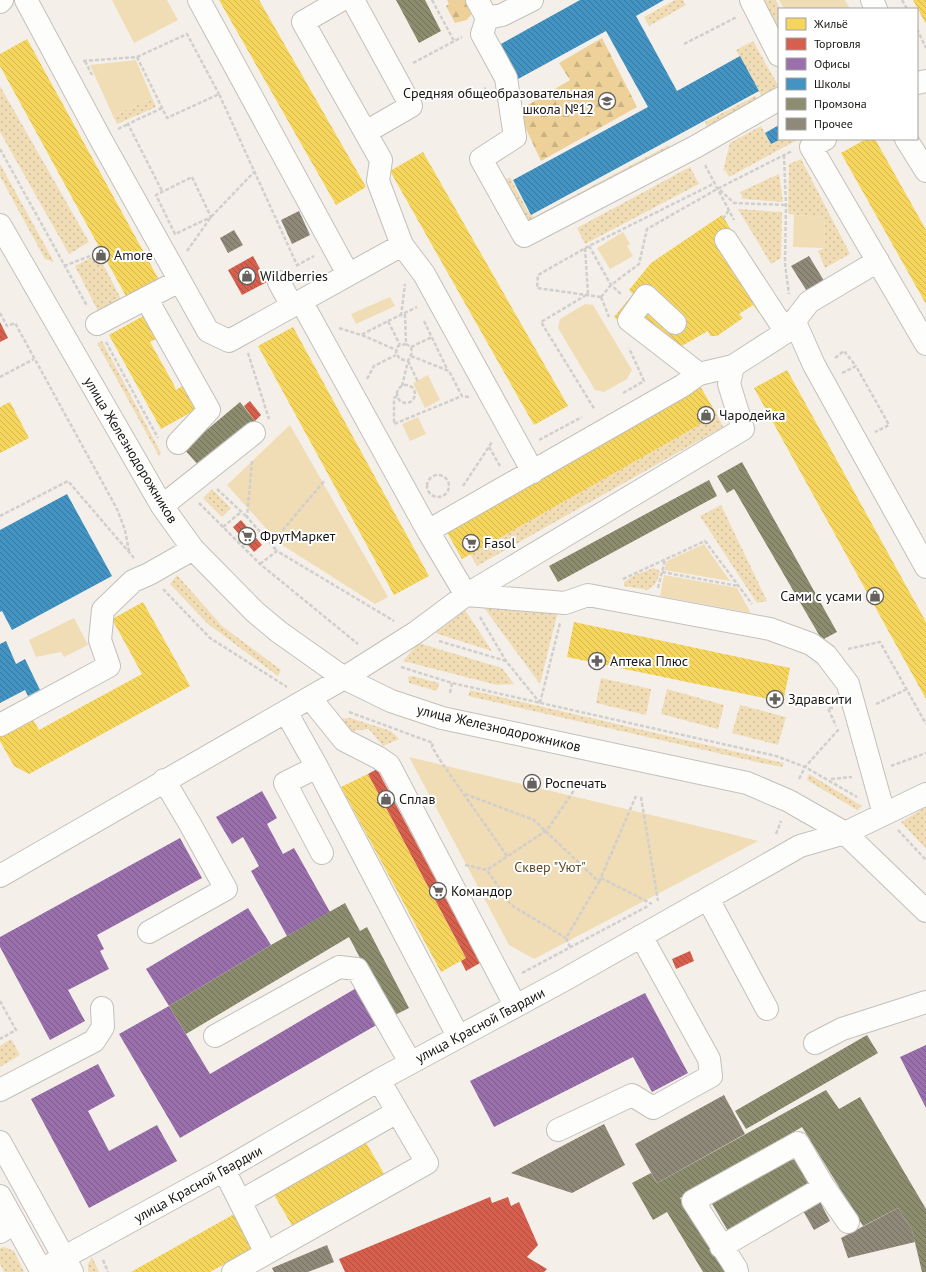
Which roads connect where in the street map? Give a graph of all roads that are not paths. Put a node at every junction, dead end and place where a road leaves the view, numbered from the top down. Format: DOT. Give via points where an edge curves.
graph roads {
  1 [pos="2,0"];
  2 [pos="26,0"];
  3 [pos="198,0"];
  4 [pos="341,0"];
  5 [pos="353,0"];
  6 [pos="532,0"];
  7 [pos="0,2"];
  8 [pos="753,4"];
  9 [pos="482,9"];
  10 [pos="778,52"];
  11 [pos="778,100"];
  12 [pos="366,132"];
  13 [pos="823,140"];
  14 [pos="907,140"];
  15 [pos="926,171"];
  16 [pos="1,230"];
  17 [pos="726,240"];
  18 [pos="402,245"];
  19 [pos="878,261"];
  20 [pos="348,274"];
  21 [pos="177,275"];
  22 [pos="279,282"];
  23 [pos="146,298"];
  24 [pos="297,304"];
  25 [pos="676,323"];
  26 [pos="97,324"];
  27 [pos="790,326"];
  28 [pos="926,344"];
  29 [pos="733,366"];
  30 [pos="699,374"];
  31 [pos="254,433"];
  32 [pos="168,441"];
  33 [pos="533,472"];
  34 [pos="162,506"];
  35 [pos="428,531"];
  36 [pos="193,549"];
  37 [pos="926,567"];
  38 [pos="466,595"];
  39 [pos="344,678"];
  40 [pos="310,698"];
  41 [pos="286,712"];
  42 [pos="0,725"];
  43 [pos="317,767"];
  44 [pos="164,780"];
  45 [pos="926,794"];
  46 [pos="884,814"];
  47 [pos="845,833"];
  48 [pos="322,853"];
  49 [pos="3,868"];
  50 [pos="708,899"];
  51 [pos="926,911"];
  52 [pos="149,932"];
  53 [pos="641,936"];
  54 [pos="926,1002"];
  55 [pos="515,1005"];
  56 [pos="102,1008"];
  57 [pos="767,1009"];
  58 [pos="215,1036"];
  59 [pos="458,1036"];
  60 [pos="815,1043"];
  61 [pos="410,1062"];
  62 [pos="379,1080"];
  63 [pos="0,1090"];
  64 [pos="397,1112"];
  65 [pos="558,1130"];
  66 [pos="0,1142"];
  67 [pos="224,1170"];
  68 [pos="824,1187"];
  69 [pos="0,1196"];
  70 [pos="241,1201"];
  71 [pos="848,1222"];
  72 [pos="8,1228"];
  73 [pos="721,1247"];
  74 [pos="266,1253"];
  75 [pos="69,1264"];
  76 [pos="42,1271"];
  77 [pos="233,1272"];
  78 [pos="737,1272"];
  1 -- 7 [label="street"];
  2 -- 21 [label="street"];
  3 -- 20 [label="street"];
  4 -- 12 [label="street" via="303,22"];
  5 -- 12 [label="street" via="411,106"];
  6 -- 9 [label="street" via="502,15"];
  8 -- 10 [label="street"];
  9 -- 11 [label="street" via="482,34 506,78 515,137 481,159 524,236 695,147"];
  12 -- 18 [label="street" via="381,160 378,181"];
  13 -- 19 [label="street" via="811,147"];
  14 -- 15 [label="street"];
  16 -- 34 [label="street, улица Железнодорожников"];
  17 -- 27 [label="street"];
  18 -- 20 [label="street"];
  18 -- 33 [label="street" via="424,274"];
  19 -- 27 [label="street" via="809,302"];
  19 -- 28 [label="street"];
  20 -- 24 [label="street"];
  21 -- 23 [label="street"];
  21 -- 24 [label="street" via="208,331 229,341"];
  22 -- 24 [label="street"];
  23 -- 26 [label="street"];
  23 -- 32 [label="street" via="209,410"];
  24 -- 35 [label="street" via="312,320"];
  25 -- 30 [label="street" via="646,296 629,320"];
  27 -- 29 [label="street"];
  27 -- 37 [label="street"];
  29 -- 30 [label="street"];
  29 -- 38 [label="street" via="729,384 743,429"];
  30 -- 33 [label="street"];
  31 -- 34 [label="street"];
  33 -- 35 [label="street"];
  34 -- 36 [label="street, улица Железнодорожников"];
  35 -- 38 [label="street"];
  36 -- 39 [label="street, улица Железнодорожников" via="255,612"];
  36 -- 42 [label="street" via="133,581 103,610 100,640 109,666"];
  38 -- 39 [label="street" via="415,633"];
  38 -- 46 [label="street" via="565,603 588,595 760,627 811,644 826,655 848,684"];
  39 -- 40 [label="street"];
  39 -- 47 [label="street, улица Железнодорожников" via="391,701 442,718 747,784 789,801"];
  40 -- 41 [label="street"];
  40 -- 55 [label="street" via="344,740 389,765"];
  41 -- 43 [label="street"];
  41 -- 44 [label="street"];
  43 -- 48 [label="street" via="285,784"];
  43 -- 59 [label="street"];
  44 -- 49 [label="street"];
  44 -- 52 [label="street" via="226,889"];
  45 -- 46 [label="street, улица Красной Гвардии"];
  46 -- 47 [label="street, улица Красной Гвардии"];
  47 -- 50 [label="street, улица Красной Гвардии" via="800,846"];
  47 -- 51 [label="street, улица Железнодорожников"];
  50 -- 53 [label="street, улица Красной Гвардии"];
  50 -- 57 [label="street"];
  53 -- 55 [label="street, улица Красной Гвардии"];
  53 -- 65 [label="street" via="709,1059 710,1076 653,1108 632,1095"];
  54 -- 60 [label="street" via="842,1029"];
  55 -- 59 [label="street, улица Красной Гвардии"];
  56 -- 63 [label="street" via="103,1027 94,1041"];
  58 -- 61 [label="street" via="338,967 357,969"];
  59 -- 61 [label="street, улица Красной Гвардии"];
  61 -- 62 [label="street, улица Красной Гвардии"];
  62 -- 64 [label="street"];
  62 -- 67 [label="street, улица Красной Гвардии"];
  64 -- 70 [label="street"];
  64 -- 74 [label="street" via="427,1164"];
  66 -- 75 [label="street"];
  67 -- 70 [label="street"];
  67 -- 75 [label="street, улица Красной Гвардии"];
  68 -- 71 [label="street"];
  68 -- 73 [label="street"];
  68 -- 73 [label="street" via="798,1143 693,1201"];
  69 -- 72 [label="street"];
  70 -- 74 [label="street"];
  72 -- 76 [label="street"];
  73 -- 78 [label="street"];
  74 -- 77 [label="street"];
  75 -- 76 [label="street, улица Красной Гвардии"];
}
